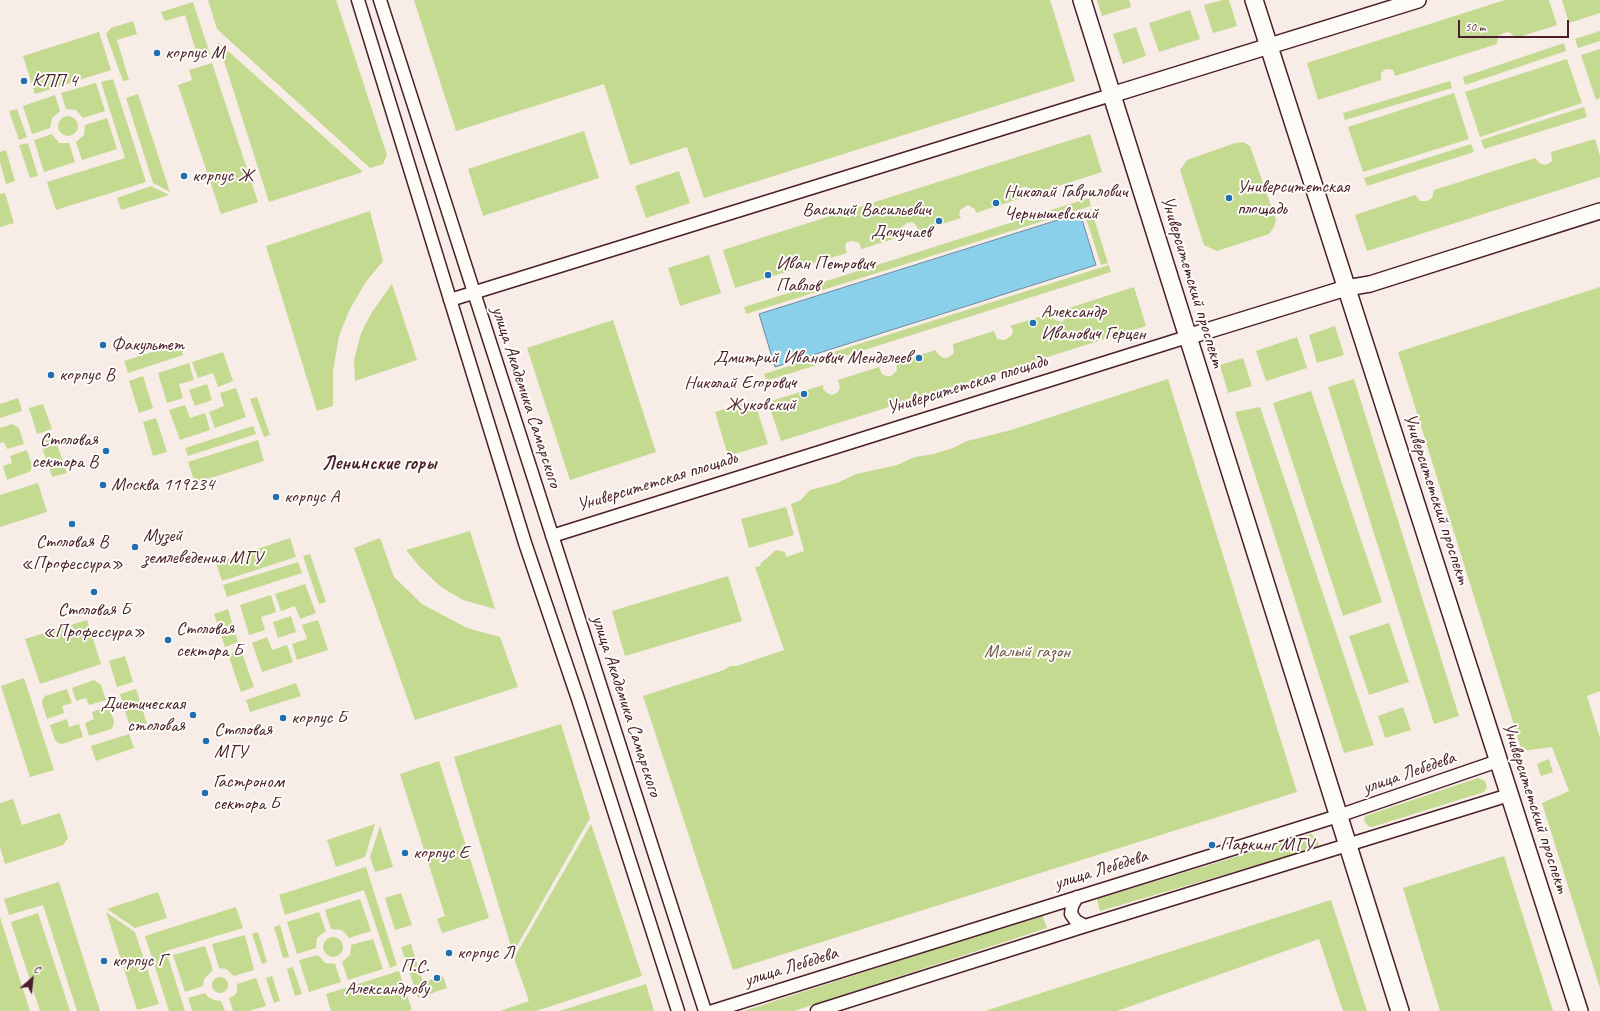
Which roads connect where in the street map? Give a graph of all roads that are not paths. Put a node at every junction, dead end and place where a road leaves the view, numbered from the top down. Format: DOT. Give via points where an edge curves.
graph roads {
  1 [pos="358,0"];
  2 [pos="380,0"];
  3 [pos="1082,0"];
  4 [pos="1254,0"];
  5 [pos="1418,0"];
  6 [pos="1269,46"];
  7 [pos="1111,95"];
  8 [pos="1600,211"];
  9 [pos="1346,288"];
  10 [pos="474,293"];
  11 [pos="450,300"];
  12 [pos="1187,337"];
  13 [pos="552,536"];
  14 [pos="1498,761"];
  15 [pos="1509,795"];
  16 [pos="1338,816"];
  17 [pos="1348,846"];
  18 [pos="1077,896"];
  19 [pos="1085,926"];
  20 [pos="678,1011"];
  21 [pos="705,1011"];
  22 [pos="713,1011"];
  23 [pos="817,1011"];
  24 [pos="1400,1011"];
  25 [pos="1578,1011"];
  1 -- 11 [label="street"];
  2 -- 10 [label="street, улица Академика Самарского"];
  3 -- 7 [label="main road, Университетский проспект"];
  4 -- 6 [label="main road, Университетский проспект"];
  5 -- 6 [label="street"];
  6 -- 7 [label="street"];
  6 -- 9 [label="main road, Университетский проспект"];
  7 -- 10 [label="street"];
  7 -- 12 [label="main road, Университетский проспект"];
  8 -- 9 [label="street, Университетская площадь" via="1370,284"];
  9 -- 12 [label="street, Университетская площадь"];
  9 -- 14 [label="main road, Университетский проспект"];
  10 -- 11 [label="street"];
  10 -- 13 [label="street, улица Академика Самарского"];
  11 -- 20 [label="street" via="525,543"];
  12 -- 13 [label="street, Университетская площадь"];
  12 -- 16 [label="main road, Университетский проспект"];
  13 -- 21 [label="street, улица Академика Самарского"];
  14 -- 15 [label="main road, Университетский проспект"];
  14 -- 16 [label="street, улица Лебедева"];
  15 -- 17 [label="street"];
  15 -- 25 [label="main road, Университетский проспект"];
  16 -- 17 [label="main road, Университетский проспект"];
  16 -- 18 [label="street, улица Лебедева"];
  17 -- 19 [label="street"];
  17 -- 24 [label="main road, Университетский проспект"];
  18 -- 19 [label="street" via="1071,914 1076,921"];
  18 -- 22 [label="street, улица Лебедева"];
  19 -- 23 [label="street"];
}
